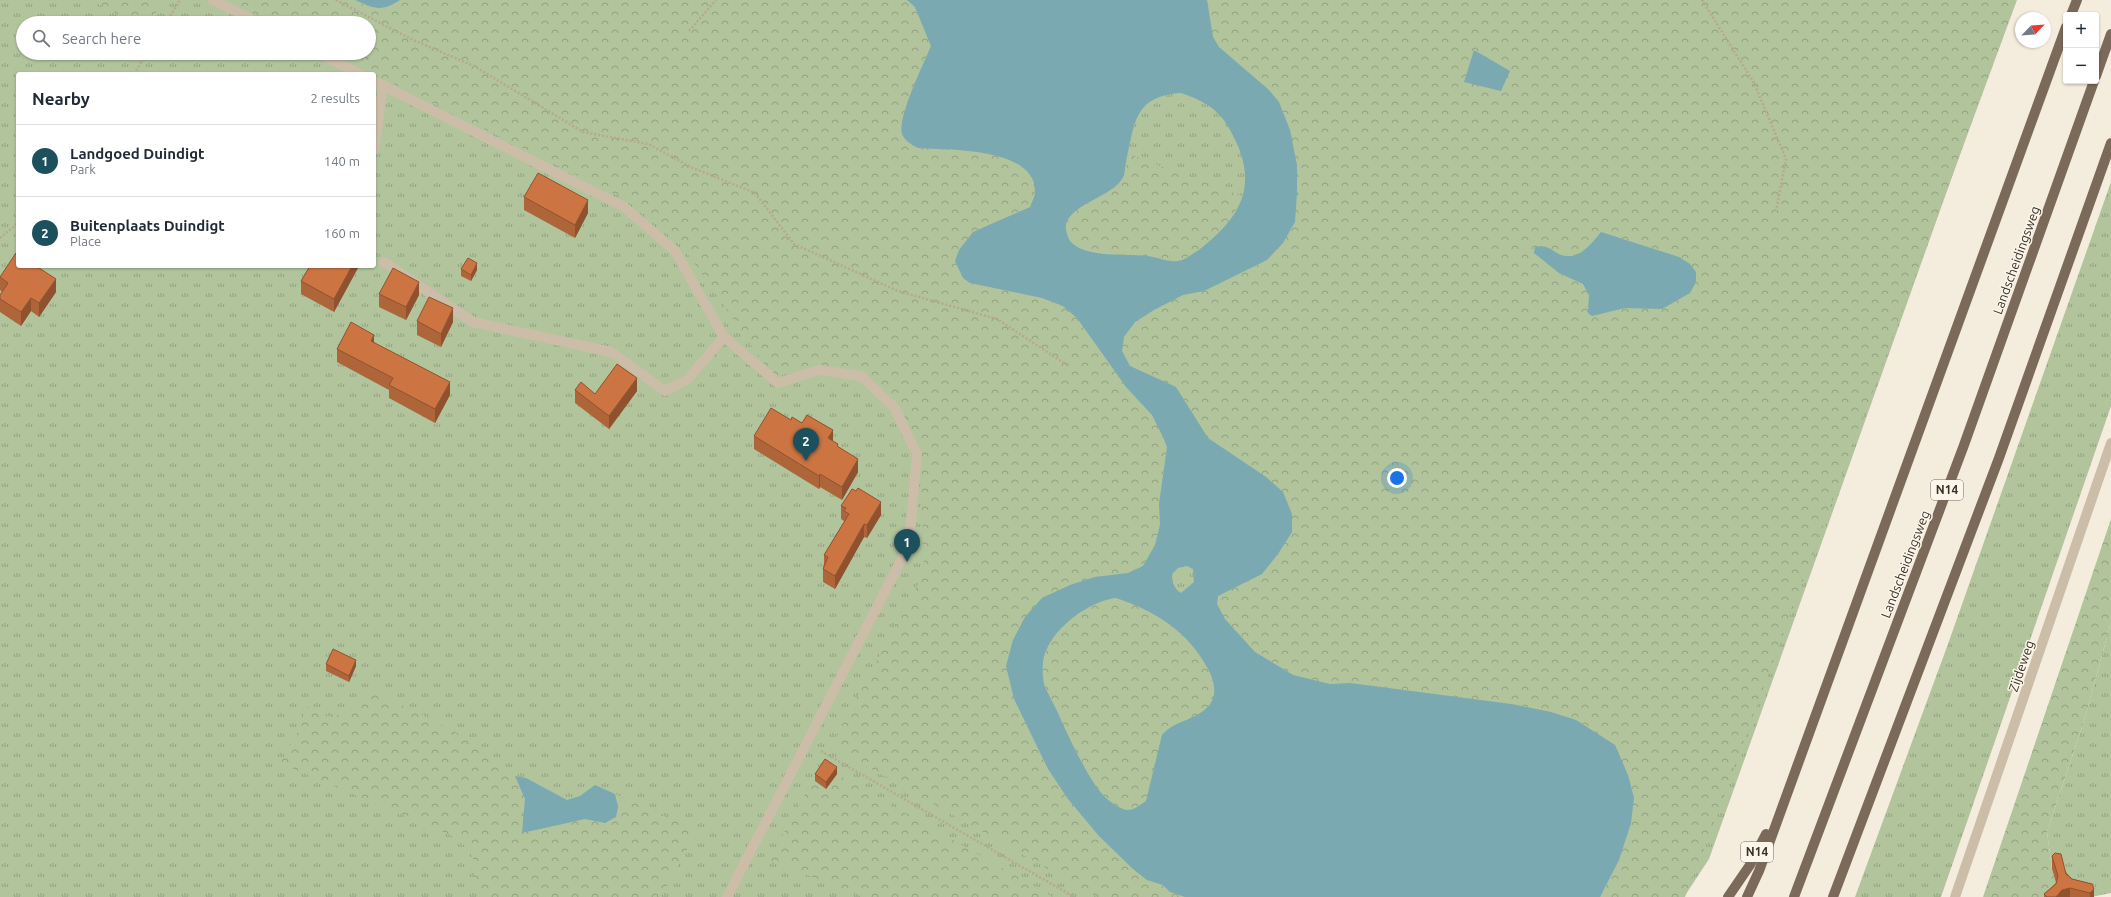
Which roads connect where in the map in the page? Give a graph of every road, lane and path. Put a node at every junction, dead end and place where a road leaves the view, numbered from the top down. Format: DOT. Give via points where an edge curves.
graph roads {
  1 [pos="180,0"];
  2 [pos="213,0"];
  3 [pos="336,0"];
  4 [pos="716,0"];
  5 [pos="1702,0"];
  6 [pos="2073,0"];
  7 [pos="2077,0"];
  8 [pos="2071,12"];
  9 [pos="2071,12"];
  10 [pos="170,16"];
  11 [pos="245,16"];
  12 [pos="367,16"];
  13 [pos="376,21"];
  14 [pos="689,32"];
  15 [pos="2111,34"];
  16 [pos="2063,35"];
  17 [pos="143,60"];
  18 [pos="332,60"];
  19 [pos="2099,68"];
  20 [pos="135,72"];
  21 [pos="356,72"];
  22 [pos="379,83"];
  23 [pos="2093,84"];
  24 [pos="376,123"];
  25 [pos="2111,143"];
  26 [pos="1776,211"];
  27 [pos="16,225"];
  28 [pos="0,238"];
  29 [pos="384,262"];
  30 [pos="724,337"];
  31 [pos="1067,365"];
  32 [pos="2111,443"];
  33 [pos="807,743"];
  34 [pos="1782,804"];
  35 [pos="727,897"];
  36 [pos="1074,897"];
  37 [pos="1728,897"];
  38 [pos="1747,897"];
  39 [pos="1794,897"];
  40 [pos="1833,897"];
  41 [pos="1955,897"];
  1 -- 10 [label="path"];
  2 -- 11 [label="street"];
  3 -- 12 [label="path"];
  4 -- 14 [label="path"];
  5 -- 26 [label="path" via="1754,83 1786,159"];
  6 -- 8 [label="main road"];
  7 -- 9 [label="main road"];
  13 -- 31 [label="path" via="474,66 583,132 648,144 692,168 755,193 794,244 898,291 997,318"];
  15 -- 19 [label="main road"];
  16 -- 34 [label="main road, N14"];
  17 -- 20 [label="path"];
  18 -- 21 [label="street"];
  22 -- 24 [label="street"];
  22 -- 30 [label="street" via="624,207 675,251"];
  23 -- 39 [label="main road, Landscheidingsweg / N14" via="1964,445"];
  25 -- 40 [label="main road, N14" via="1999,458"];
  27 -- 28 [label="path"];
  29 -- 30 [label="street" via="473,322 610,352 665,391 687,380"];
  30 -- 33 [label="street" via="778,383 819,370 861,376 894,407 917,454 909,545"];
  32 -- 41 [label="street, Zijdeweg"];
  33 -- 35 [label="street"];
  33 -- 36 [label="path"];
  34 -- 37 [label="main road, N14" via="1750,865"];
  34 -- 38 [label="main road, N14" via="1759,871"];
}
